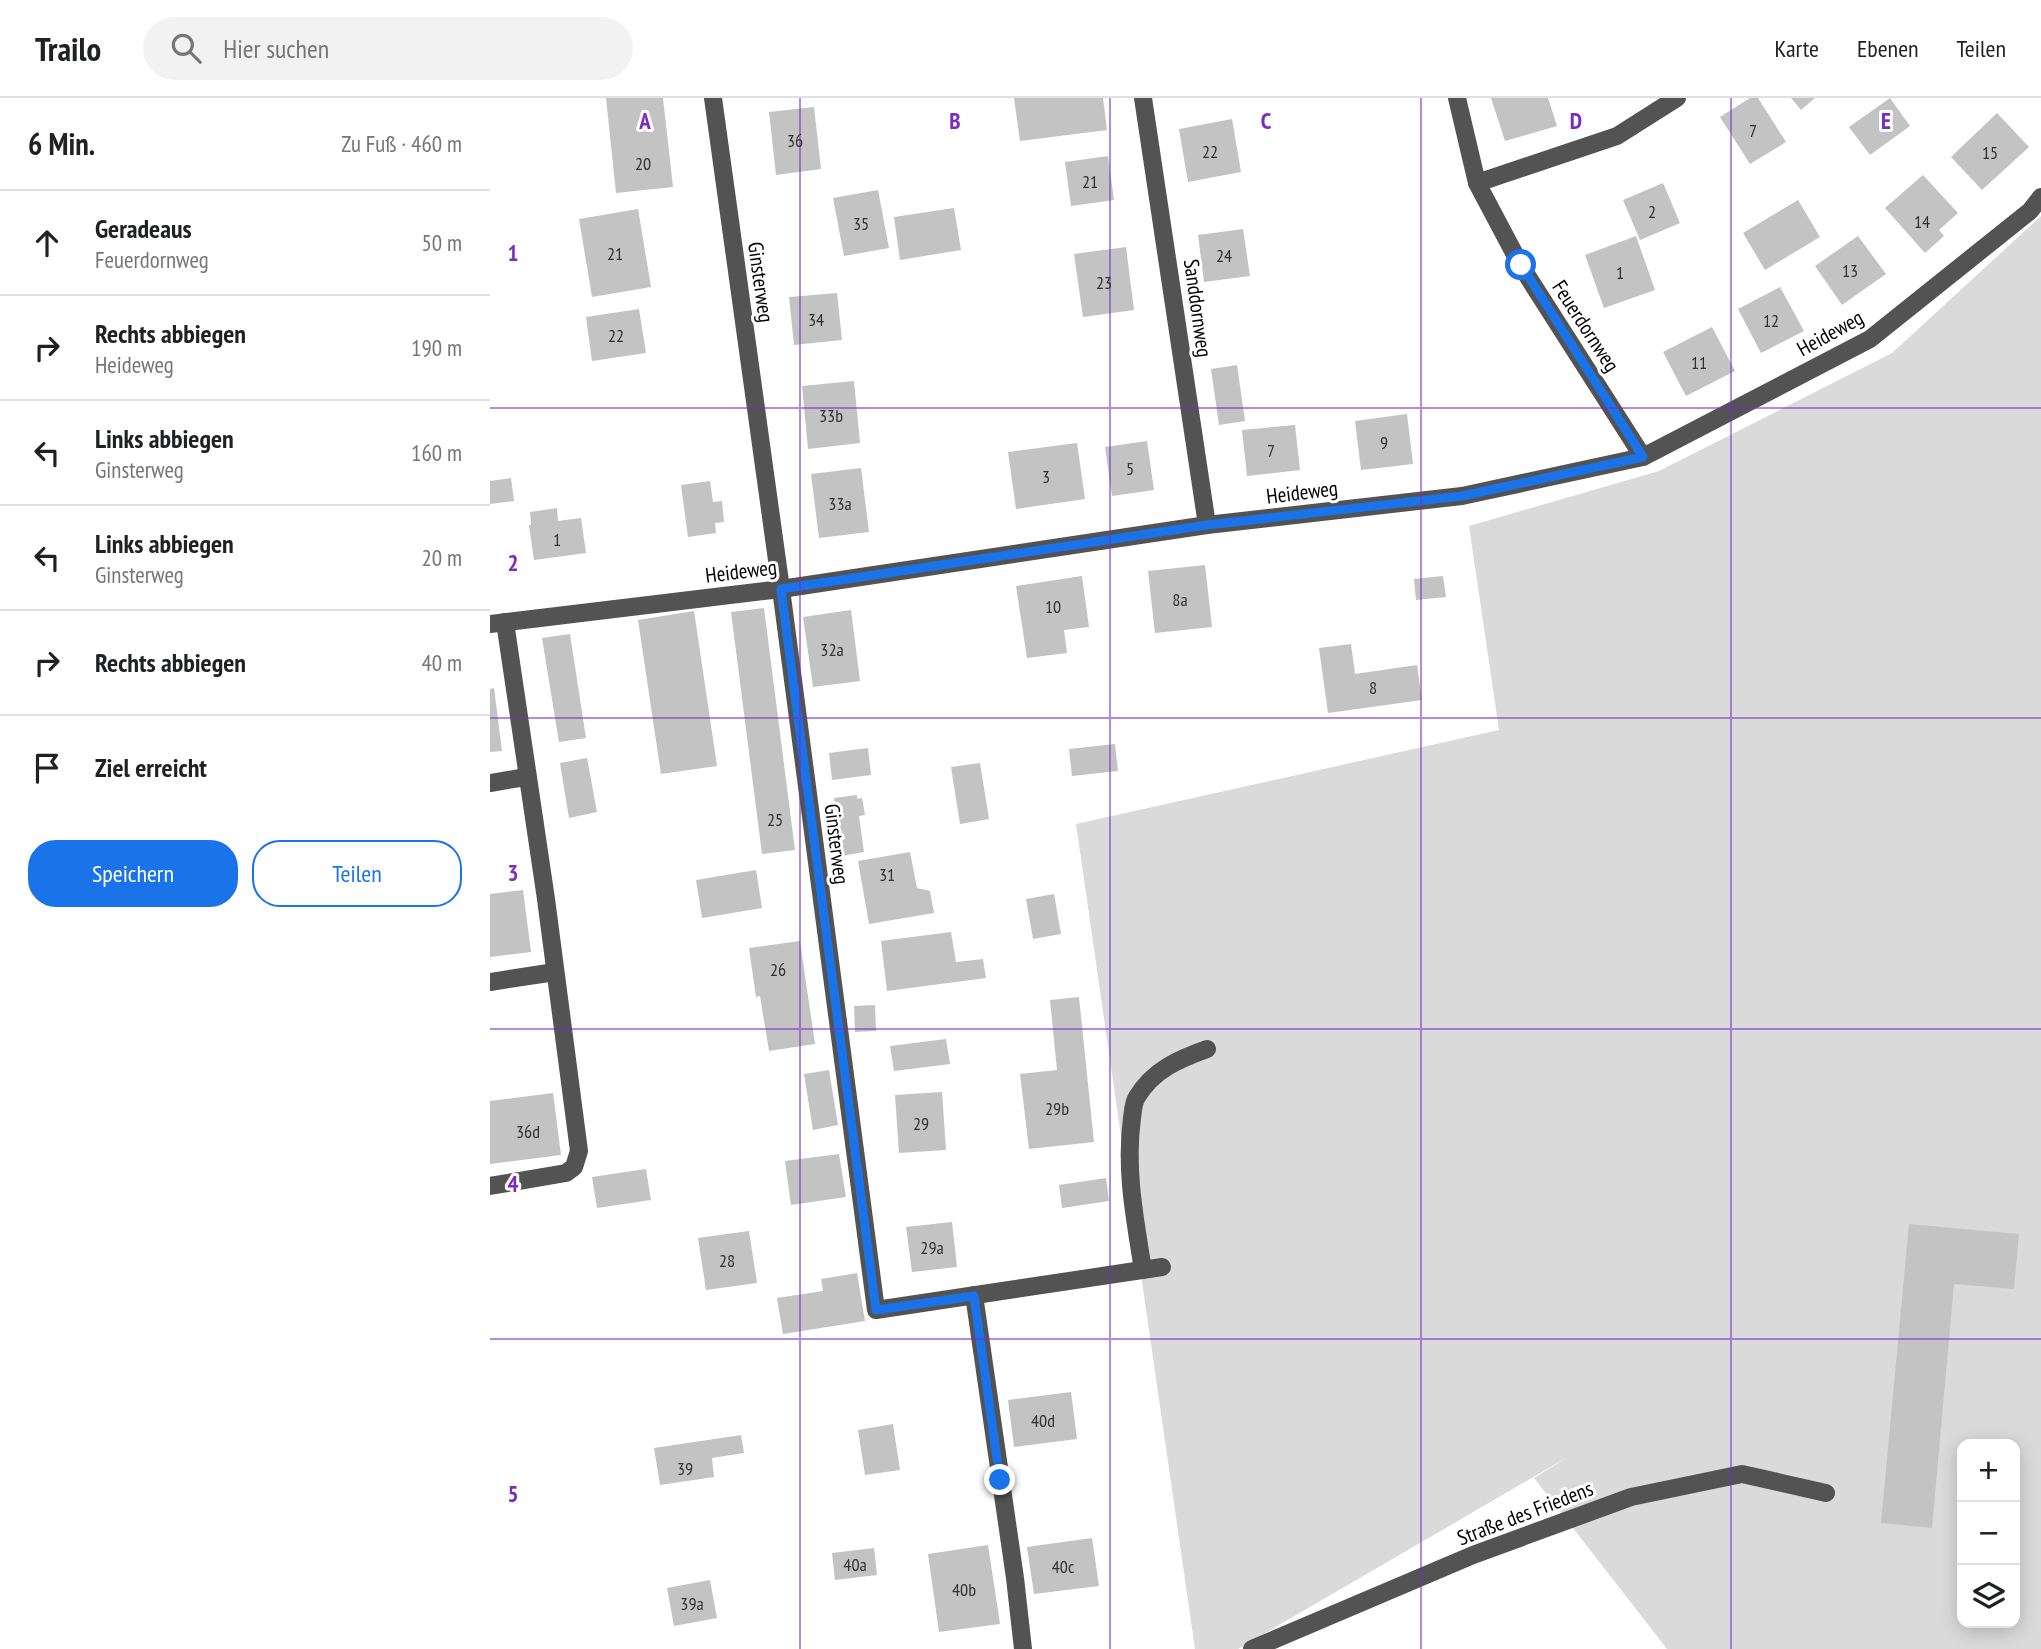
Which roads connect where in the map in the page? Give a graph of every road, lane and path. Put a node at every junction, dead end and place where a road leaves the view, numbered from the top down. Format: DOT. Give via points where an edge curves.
graph roads {
  1 [pos="713,98"];
  2 [pos="1143,98"];
  3 [pos="1457,98"];
  4 [pos="1677,98"];
  5 [pos="1477,183"];
  6 [pos="2041,197"];
  7 [pos="1643,457"];
  8 [pos="1207,525"];
  9 [pos="781,589"];
  10 [pos="497,623"];
  11 [pos="526,777"];
  12 [pos="490,783"];
  13 [pos="555,972"];
  14 [pos="490,982"];
  15 [pos="1207,1049"];
  16 [pos="490,1186"];
  17 [pos="1162,1267"];
  18 [pos="1143,1270"];
  19 [pos="974,1296"];
  20 [pos="1826,1493"];
  21 [pos="1023,1649"];
  22 [pos="1252,1649"];
  1 -- 9 [label="street, Ginsterweg"];
  2 -- 8 [label="street, Sanddornweg"];
  3 -- 5 [label="street, Feuerdornweg"];
  4 -- 5 [label="street" via="1616,136"];
  5 -- 7 [label="street, Feuerdornweg" via="1521,265"];
  6 -- 7 [label="street, Heideweg" via="1870,339"];
  7 -- 8 [label="street, Heideweg" via="1462,496"];
  8 -- 9 [label="street, Heideweg"];
  9 -- 10 [label="street, Heideweg"];
  9 -- 19 [label="street, Ginsterweg" via="876,1310"];
  10 -- 11 [label="street"];
  11 -- 12 [label="street"];
  11 -- 13 [label="street"];
  13 -- 14 [label="street"];
  13 -- 16 [label="street" via="578,1159 566,1173"];
  15 -- 18 [label="street" via="1160,1071 1135,1099 1130,1183"];
  17 -- 18 [label="street, Ginsterweg"];
  18 -- 19 [label="street, Ginsterweg"];
  19 -- 21 [label="street"];
  20 -- 22 [label="street, Straße des Friedens" via="1742,1474 1631,1497 1473,1555"];
}
